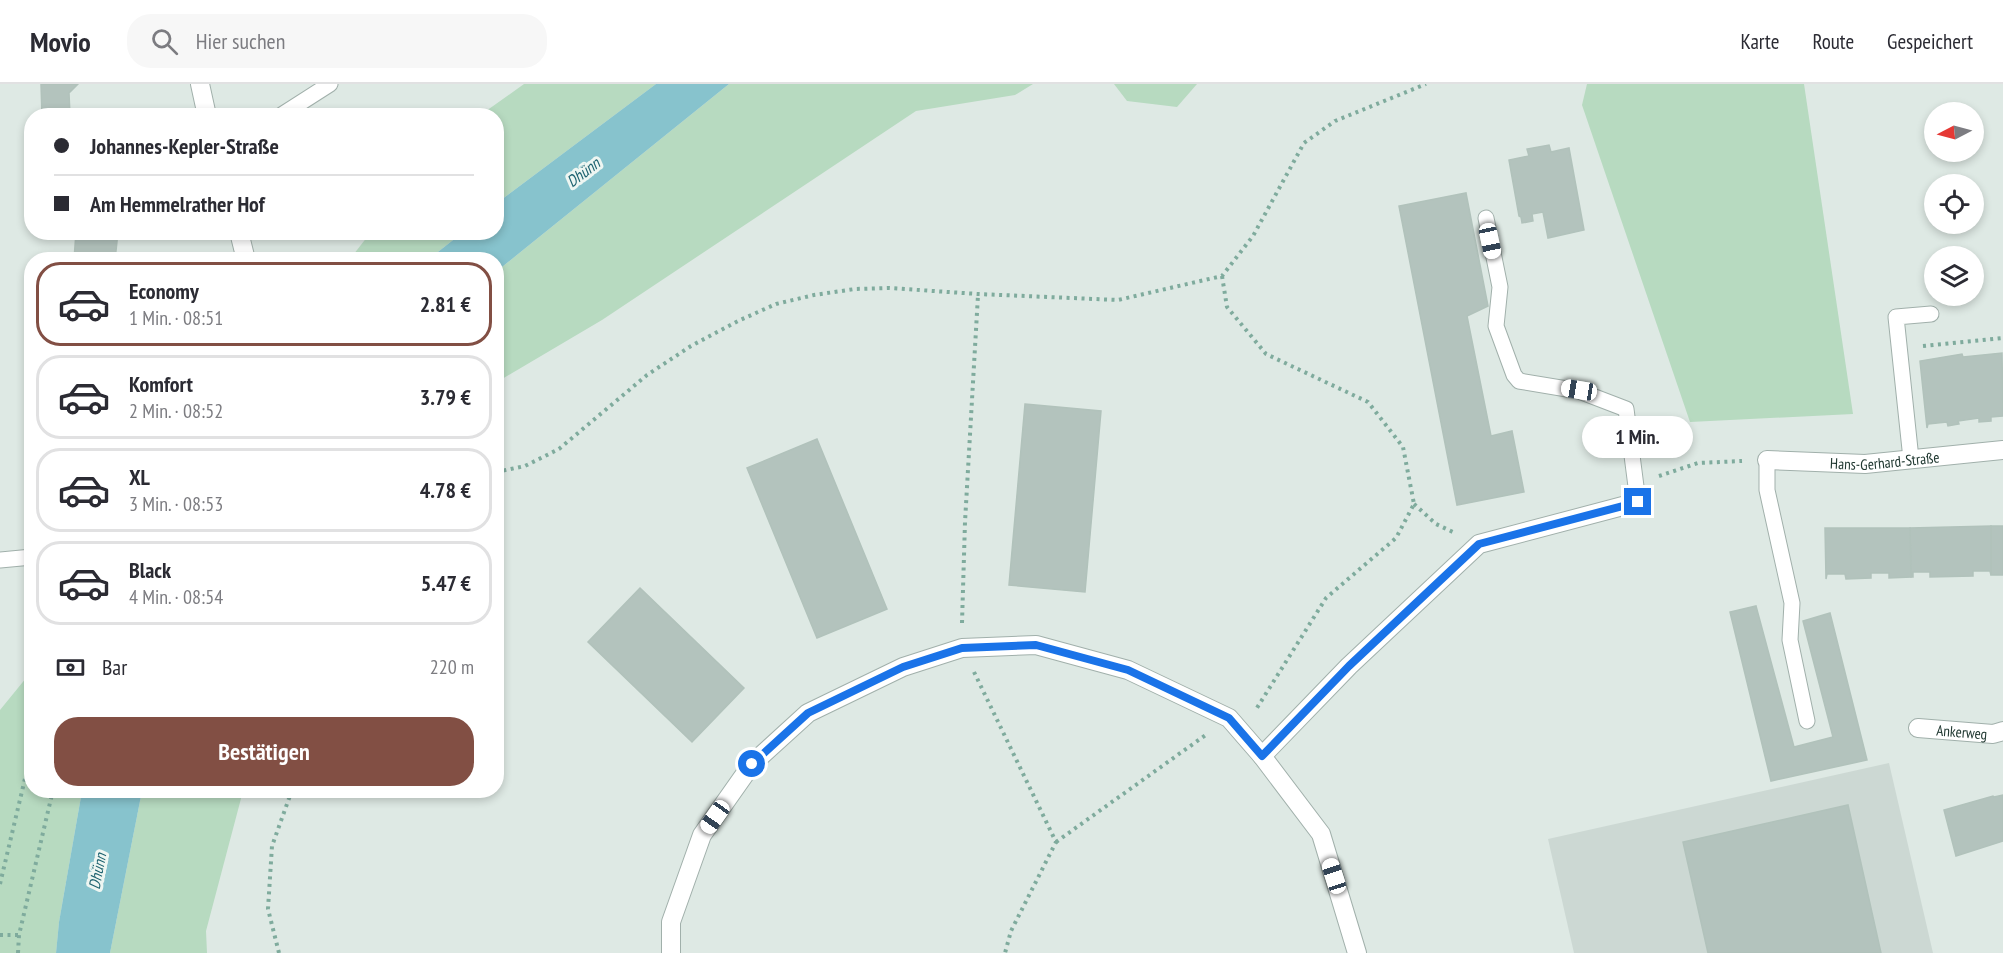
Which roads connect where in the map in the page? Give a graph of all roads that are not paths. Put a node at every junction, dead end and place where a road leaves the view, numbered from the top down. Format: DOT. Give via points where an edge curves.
graph roads {
  1 [pos="200,84"];
  2 [pos="330,84"];
  3 [pos="205,108"];
  4 [pos="292,108"];
  5 [pos="1486,218"];
  6 [pos="1930,314"];
  7 [pos="2003,450"];
  8 [pos="1911,459"];
  9 [pos="1767,460"];
  10 [pos="1638,502"];
  11 [pos="24,558"];
  12 [pos="0,560"];
  13 [pos="1808,721"];
  14 [pos="1918,728"];
  15 [pos="2003,731"];
  16 [pos="1262,756"];
  17 [pos="671,953"];
  18 [pos="1357,953"];
  1 -- 3 [label="street"];
  2 -- 4 [label="lane"];
  5 -- 10 [label="lane" via="1500,287 1496,326 1514,375 1519,381 1579,390 1626,409"];
  6 -- 8 [label="lane" via="1896,317"];
  7 -- 8 [label="street, Hans-Gerhard-Straße"];
  8 -- 9 [label="street, Hans-Gerhard-Straße" via="1865,464"];
  9 -- 13 [label="lane" via="1767,490 1792,603 1790,640"];
  10 -- 16 [label="street" via="1479,544 1349,666"];
  11 -- 12 [label="lane"];
  14 -- 15 [label="street, Ankerweg" via="1993,734"];
  16 -- 17 [label="street" via="1229,718 1128,670 1036,645 962,648 903,667 808,713 752,764 702,835 671,922"];
  16 -- 18 [label="street" via="1321,834"];
}
